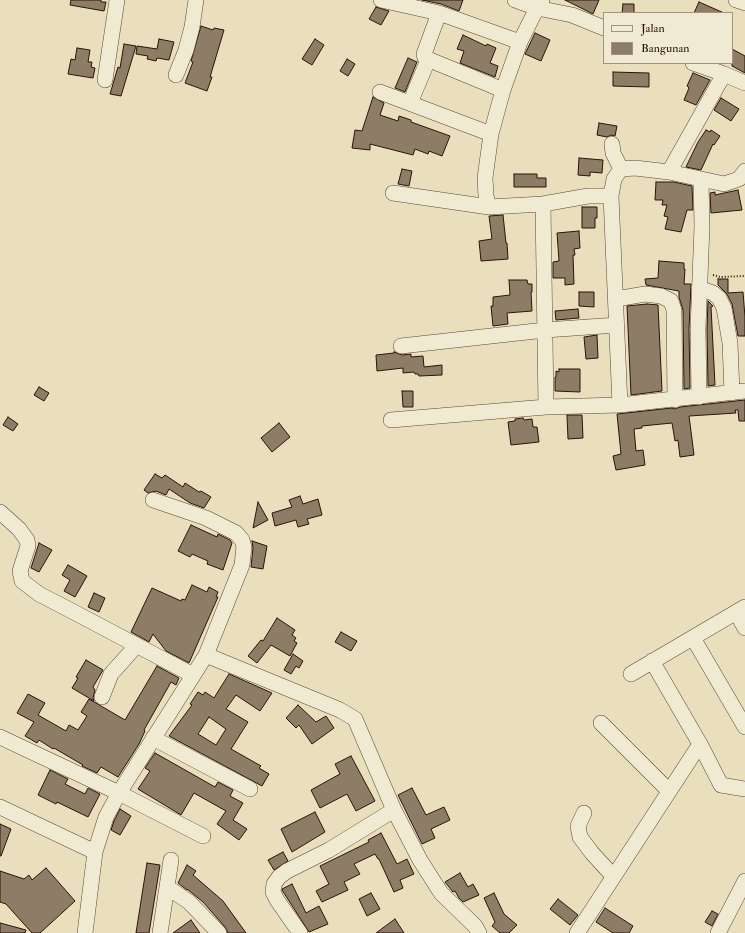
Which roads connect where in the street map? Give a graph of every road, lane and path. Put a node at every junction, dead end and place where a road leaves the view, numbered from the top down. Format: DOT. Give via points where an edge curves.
graph roads {
  1 [pos="117,0"];
  2 [pos="196,0"];
  3 [pos="381,0"];
  4 [pos="515,0"];
  5 [pos="736,0"];
  6 [pos="745,3"];
  7 [pos="539,4"];
  8 [pos="439,13"];
  9 [pos="603,28"];
  10 [pos="520,42"];
  11 [pos="428,60"];
  12 [pos="696,64"];
  13 [pos="724,74"];
  14 [pos="176,75"];
  15 [pos="105,80"];
  16 [pos="745,83"];
  17 [pos="503,90"];
  18 [pos="380,92"];
  19 [pos="410,103"];
  20 [pos="491,134"];
  21 [pos="612,144"];
  22 [pos="621,169"];
  23 [pos="745,171"];
  24 [pos="670,172"];
  25 [pos="701,179"];
  26 [pos="393,193"];
  27 [pos="611,196"];
  28 [pos="543,204"];
  29 [pos="489,207"];
  30 [pos="700,273"];
  31 [pos="745,276"];
  32 [pos="699,288"];
  33 [pos="616,299"];
  34 [pos="617,325"];
  35 [pos="545,330"];
  36 [pos="401,346"];
  37 [pos="738,392"];
  38 [pos="699,397"];
  39 [pos="675,400"];
  40 [pos="620,405"];
  41 [pos="546,407"];
  42 [pos="390,420"];
  43 [pos="153,500"];
  44 [pos="0,512"];
  45 [pos="740,610"];
  46 [pos="745,628"];
  47 [pos="693,638"];
  48 [pos="136,646"];
  49 [pos="206,655"];
  50 [pos="652,661"];
  51 [pos="631,674"];
  52 [pos="193,675"];
  53 [pos="102,697"];
  54 [pos="601,723"];
  55 [pos="745,727"];
  56 [pos="0,737"];
  57 [pos="154,738"];
  58 [pos="700,744"];
  59 [pos="250,789"];
  60 [pos="745,789"];
  61 [pos="669,791"];
  62 [pos="119,793"];
  63 [pos="0,807"];
  64 [pos="394,810"];
  65 [pos="584,813"];
  66 [pos="203,836"];
  67 [pos="95,852"];
  68 [pos="171,860"];
  69 [pos="613,876"];
  70 [pos="745,881"];
  71 [pos="167,887"];
  72 [pos="85,933"];
  73 [pos="160,933"];
  74 [pos="219,933"];
  75 [pos="300,933"];
  76 [pos="480,933"];
  77 [pos="577,933"];
  78 [pos="718,933"];
  1 -- 15 [label="street"];
  2 -- 14 [label="street" via="186,50"];
  3 -- 8 [label="street"];
  4 -- 7 [label="street"];
  5 -- 6 [label="street"];
  7 -- 9 [label="street"];
  7 -- 10 [label="street"];
  8 -- 10 [label="street"];
  8 -- 11 [label="street" via="424,54"];
  10 -- 17 [label="street"];
  11 -- 17 [label="street"];
  11 -- 19 [label="street"];
  12 -- 13 [label="street"];
  13 -- 16 [label="street"];
  13 -- 24 [label="street"];
  17 -- 20 [label="street"];
  18 -- 19 [label="street"];
  19 -- 20 [label="street"];
  20 -- 29 [label="street" via="485,178"];
  21 -- 22 [label="street"];
  22 -- 24 [label="street"];
  22 -- 27 [label="street" via="614,179"];
  23 -- 25 [label="street" via="739,179 724,184"];
  24 -- 25 [label="street"];
  25 -- 30 [label="street"];
  26 -- 29 [label="street"];
  27 -- 28 [label="street" via="588,196"];
  27 -- 33 [label="street"];
  28 -- 29 [label="street"];
  28 -- 35 [label="street"];
  30 -- 31 [label="path" via="720,277"];
  30 -- 32 [label="street"];
  32 -- 37 [label="street" via="713,293 724,308"];
  32 -- 38 [label="street"];
  33 -- 34 [label="street"];
  33 -- 39 [label="street" via="645,294 661,296 671,301 674,310"];
  34 -- 35 [label="street"];
  34 -- 40 [label="street"];
  35 -- 36 [label="street"];
  35 -- 41 [label="street"];
  37 -- 38 [label="street"];
  38 -- 39 [label="street"];
  39 -- 40 [label="street"];
  40 -- 41 [label="street"];
  41 -- 42 [label="street"];
  43 -- 49 [label="street" via="206,518 236,533 242,540 242,565"];
  44 -- 48 [label="street" via="27,540 28,546 20,572 22,581 39,594"];
  45 -- 46 [label="street"];
  45 -- 47 [label="street"];
  47 -- 50 [label="street"];
  47 -- 55 [label="street"];
  48 -- 52 [label="street"];
  48 -- 53 [label="street" via="111,674"];
  49 -- 52 [label="street"];
  49 -- 64 [label="street" via="352,716 357,722"];
  50 -- 51 [label="street"];
  50 -- 58 [label="street"];
  52 -- 57 [label="street"];
  54 -- 61 [label="street"];
  56 -- 62 [label="street"];
  57 -- 59 [label="street"];
  57 -- 62 [label="street"];
  58 -- 60 [label="street" via="720,785"];
  58 -- 61 [label="street"];
  61 -- 69 [label="street"];
  62 -- 66 [label="street"];
  62 -- 67 [label="street" via="106,818"];
  63 -- 67 [label="street"];
  64 -- 75 [label="street" via="329,850 287,871 274,884 273,892 277,900"];
  64 -- 76 [label="street" via="420,860 441,893"];
  65 -- 69 [label="street" via="578,826 580,837"];
  67 -- 72 [label="street"];
  68 -- 71 [label="street"];
  69 -- 77 [label="street"];
  70 -- 78 [label="street"];
  71 -- 73 [label="street"];
  71 -- 74 [label="street" via="189,902"];
}
